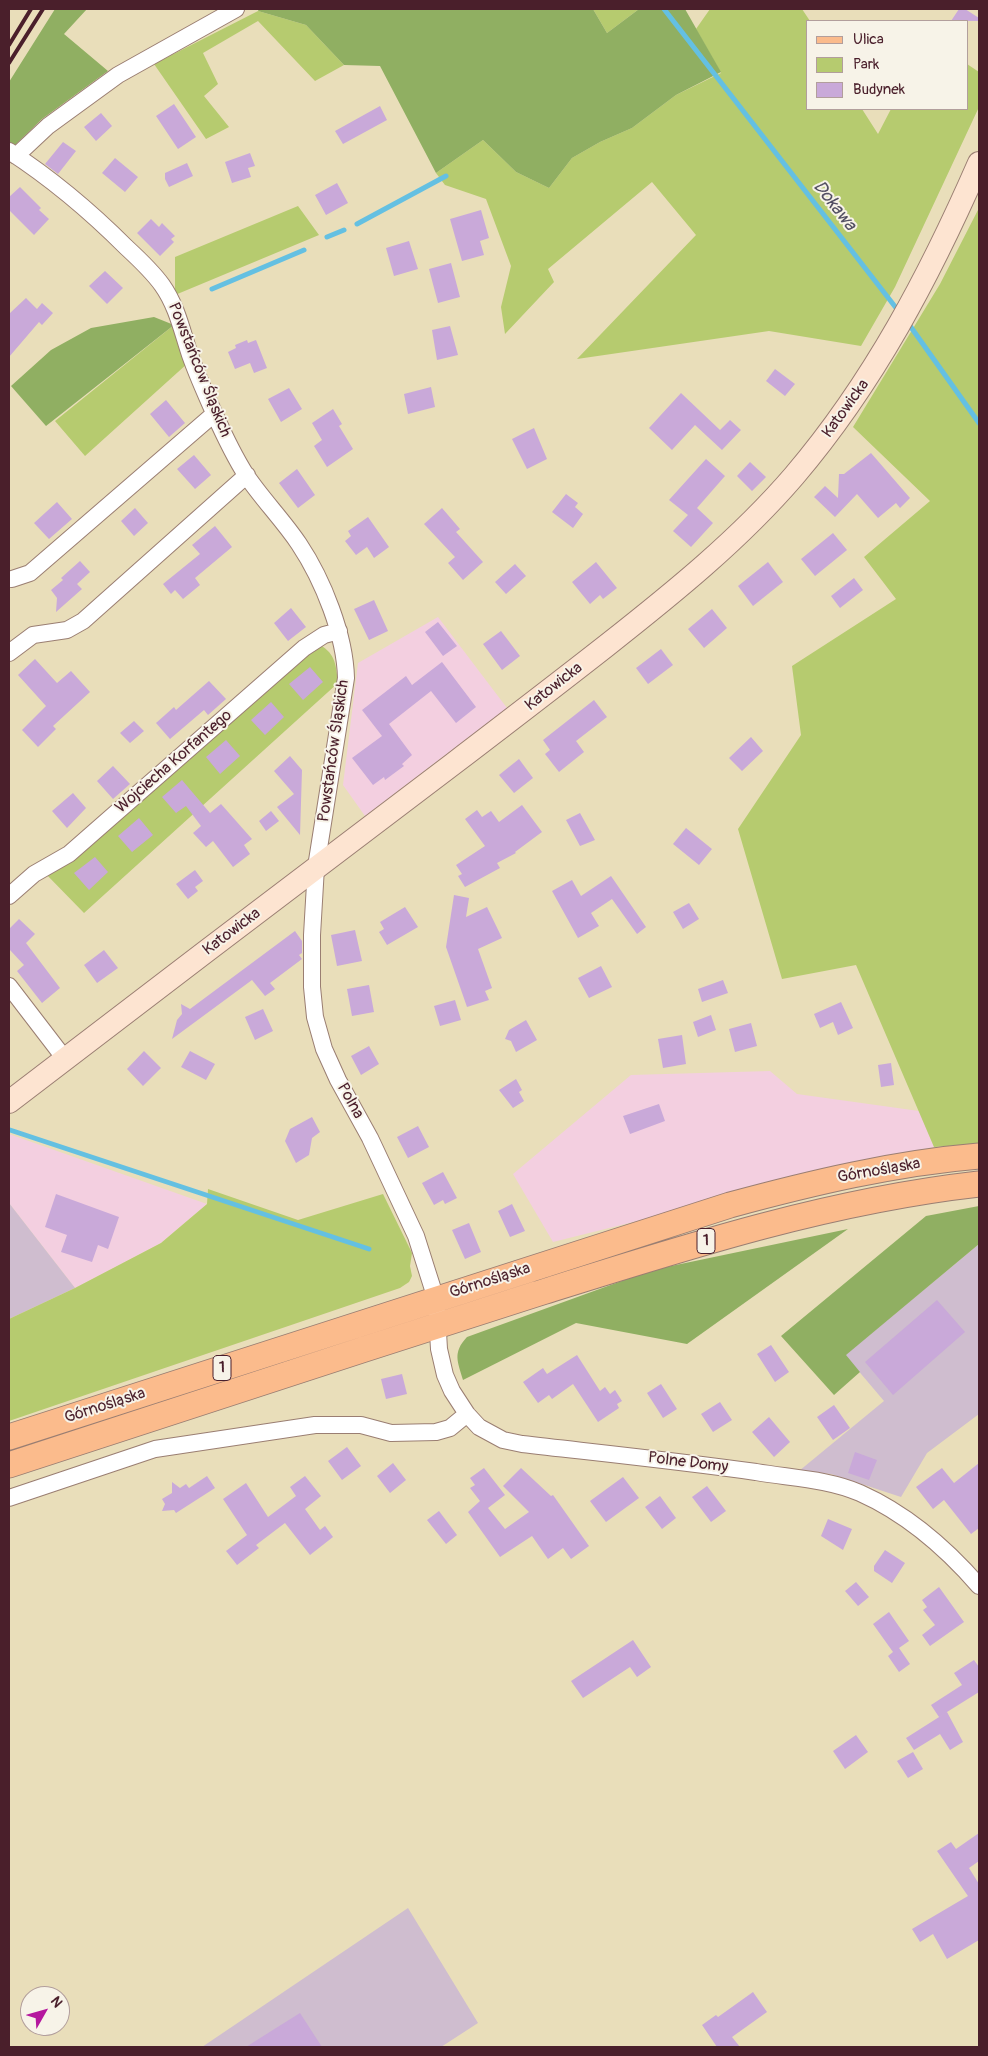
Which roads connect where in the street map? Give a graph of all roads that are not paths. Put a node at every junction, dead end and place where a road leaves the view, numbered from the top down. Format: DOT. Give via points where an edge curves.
graph roads {
  1 [pos="236,9"];
  2 [pos="12,154"];
  3 [pos="979,163"];
  4 [pos="214,414"];
  5 [pos="247,475"];
  6 [pos="12,579"];
  7 [pos="339,631"];
  8 [pos="9,653"];
  9 [pos="316,867"];
  10 [pos="9,896"];
  11 [pos="9,986"];
  12 [pos="66,1059"];
  13 [pos="9,1102"];
  14 [pos="979,1156"];
  15 [pos="979,1184"];
  16 [pos="436,1299"];
  17 [pos="439,1325"];
  18 [pos="467,1414"];
  19 [pos="9,1437"];
  20 [pos="9,1465"];
  21 [pos="9,1498"];
  22 [pos="979,1586"];
  1 -- 2 [label="street" via="118,75"];
  2 -- 4 [label="street, Powstańców Śląskich" via="64,190 151,271 175,308"];
  3 -- 9 [label="street, Katowicka" via="916,295 857,395 798,471 748,525 707,564 631,626"];
  4 -- 5 [label="street, Powstańców Śląskich"];
  4 -- 6 [label="street" via="30,573"];
  5 -- 7 [label="street, Powstańców Śląskich" via="300,546"];
  5 -- 8 [label="street" via="84,621 67,630 33,635"];
  7 -- 9 [label="street, Powstańców Śląskich" via="346,678"];
  7 -- 10 [label="street, Wojciecha Korfantego" via="324,635 304,648 69,854 34,874"];
  9 -- 12 [label="street, Katowicka"];
  9 -- 16 [label="street, Polna" via="312,935 315,1017 324,1049 412,1228"];
  11 -- 12 [label="street"];
  12 -- 13 [label="street, Katowicka"];
  14 -- 16 [label="main road, Górnośląska / 1" via="892,1168 796,1187"];
  15 -- 17 [label="main road, Górnośląska / 1" via="922,1190 791,1217"];
  16 -- 17 [label="street, Polna"];
  16 -- 19 [label="main road, Górnośląska / 1"];
  17 -- 18 [label="street, Polne Domy" via="439,1349 445,1375"];
  17 -- 20 [label="main road, Górnośląska / 1"];
  18 -- 21 [label="street" via="450,1428 436,1432 392,1432 361,1425 315,1425 155,1448"];
  18 -- 22 [label="street, Polne Domy" via="491,1434 522,1444 684,1462 829,1483 860,1493 930,1536"];
}
